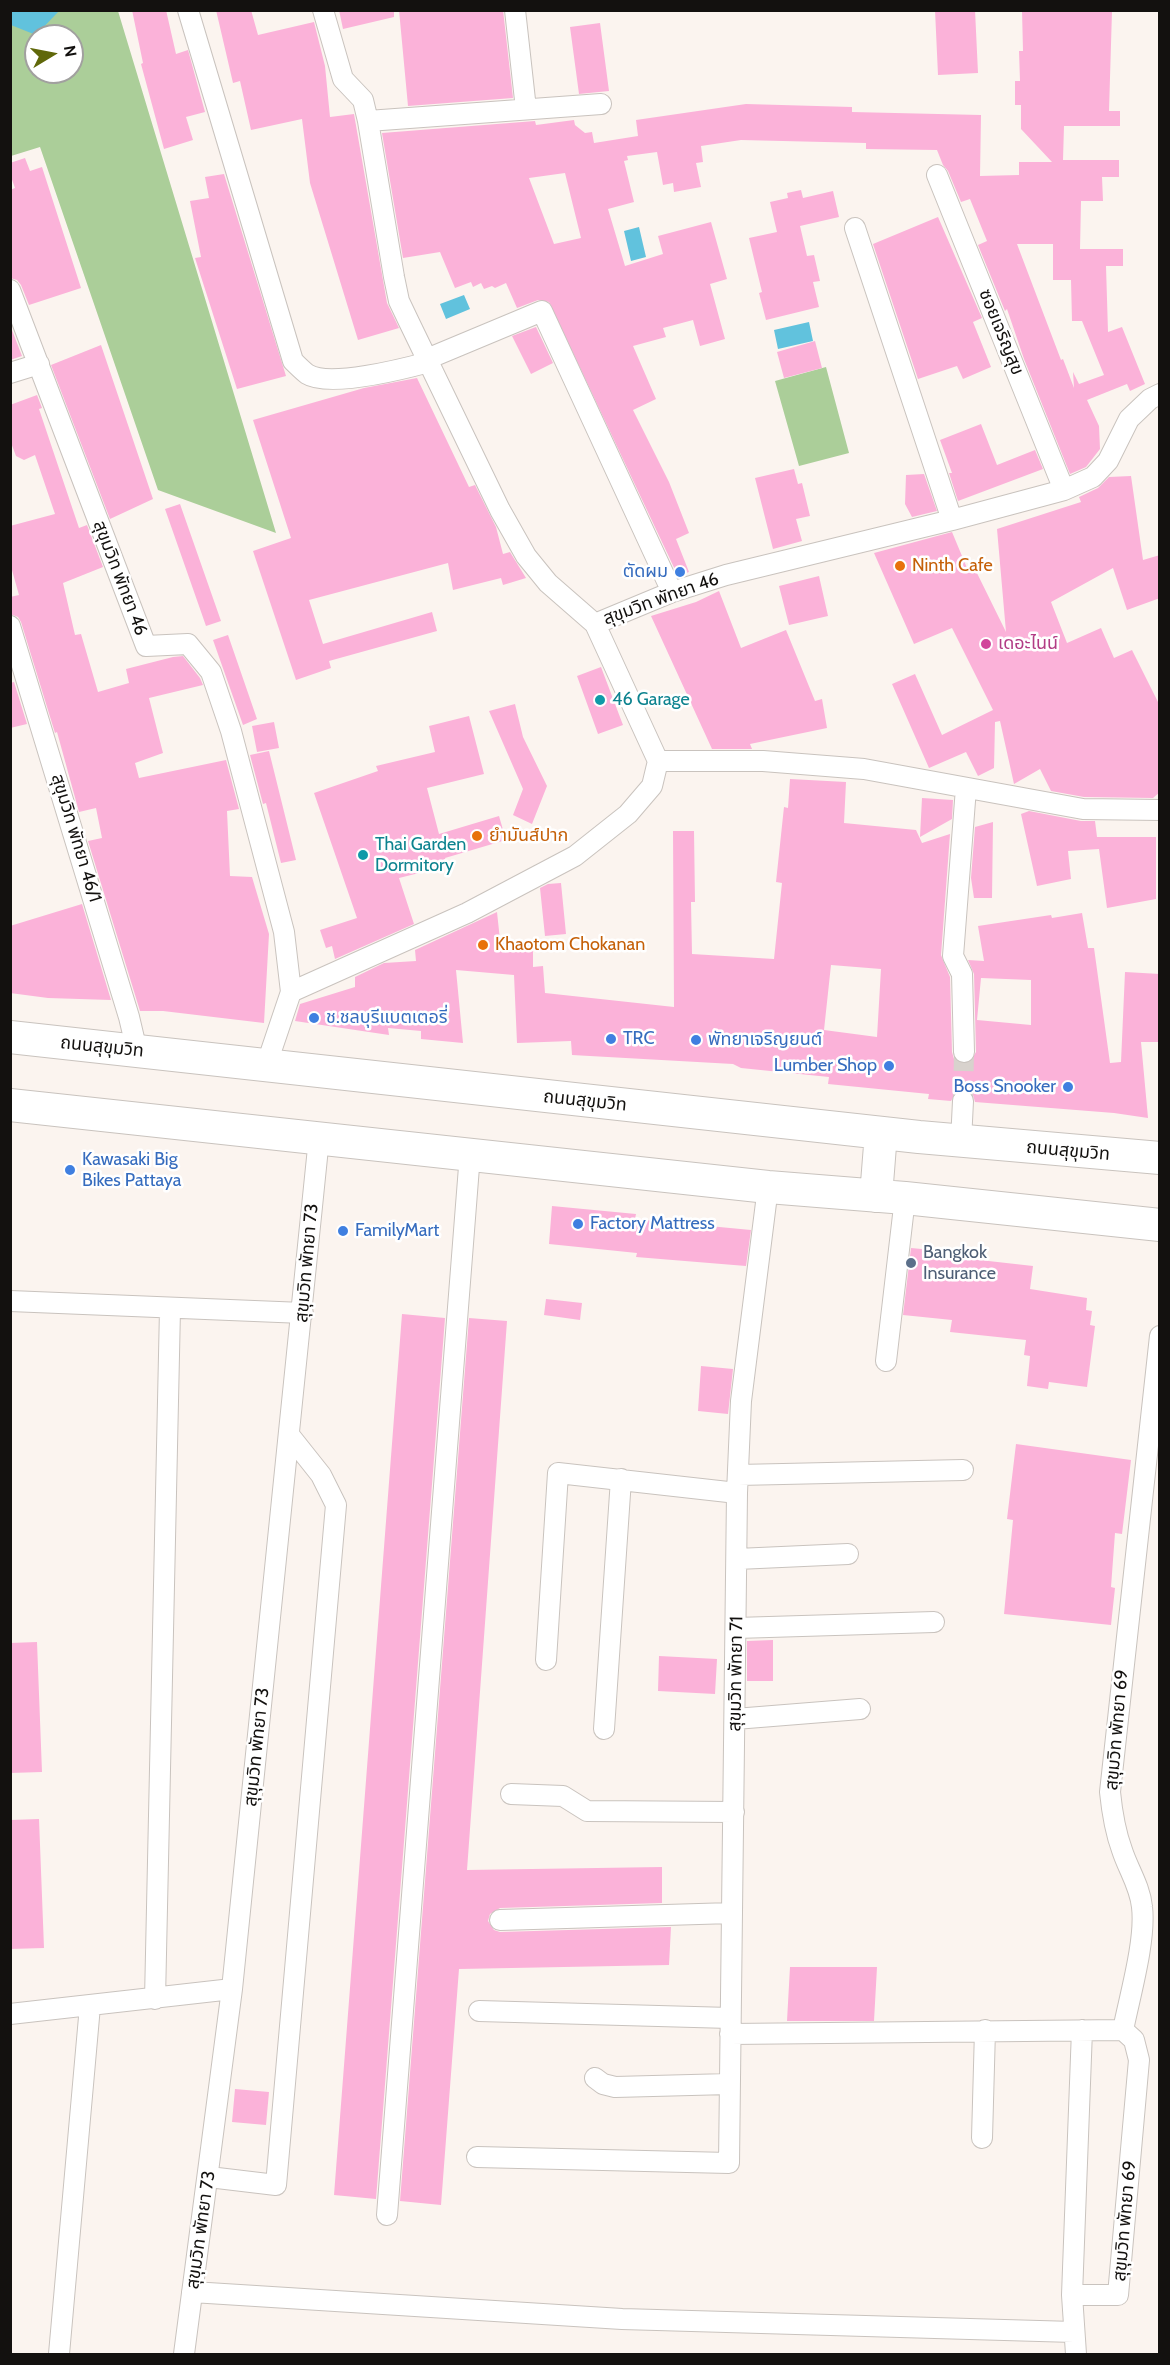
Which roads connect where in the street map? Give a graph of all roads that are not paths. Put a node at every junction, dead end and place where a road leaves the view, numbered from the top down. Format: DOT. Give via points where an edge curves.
graph roads {
  1 [pos="188,10"];
  2 [pos="323,10"];
  3 [pos="515,10"];
  4 [pos="601,104"];
  5 [pos="526,109"];
  6 [pos="368,121"];
  7 [pos="937,175"];
  8 [pos="855,228"];
  9 [pos="10,290"];
  10 [pos="428,360"];
  11 [pos="39,364"];
  12 [pos="10,373"];
  13 [pos="1160,394"];
  14 [pos="1064,490"];
  15 [pos="952,520"];
  16 [pos="672,592"];
  17 [pos="596,624"];
  18 [pos="10,626"];
  19 [pos="658,761"];
  20 [pos="966,788"];
  21 [pos="1160,810"];
  22 [pos="291,992"];
  23 [pos="10,1037"];
  24 [pos="137,1051"];
  25 [pos="964,1052"];
  26 [pos="266,1066"];
  27 [pos="963,1101"];
  28 [pos="10,1105"];
  29 [pos="881,1133"];
  30 [pos="319,1138"];
  31 [pos="961,1141"];
  32 [pos="470,1154"];
  33 [pos="1160,1158"];
  34 [pos="768,1186"];
  35 [pos="891,1197"];
  36 [pos="1160,1225"];
  37 [pos="10,1301"];
  38 [pos="170,1309"];
  39 [pos="303,1313"];
  40 [pos="1160,1336"];
  41 [pos="886,1361"];
  42 [pos="290,1436"];
  43 [pos="963,1470"];
  44 [pos="621,1479"];
  45 [pos="737,1484"];
  46 [pos="848,1554"];
  47 [pos="737,1559"];
  48 [pos="933,1622"];
  49 [pos="736,1628"];
  50 [pos="546,1660"];
  51 [pos="860,1709"];
  52 [pos="735,1719"];
  53 [pos="604,1729"];
  54 [pos="511,1794"];
  55 [pos="734,1812"];
  56 [pos="732,1913"];
  57 [pos="500,1920"];
  58 [pos="232,1989"];
  59 [pos="155,1999"];
  60 [pos="90,2006"];
  61 [pos="479,2012"];
  62 [pos="10,2014"];
  63 [pos="730,2026"];
  64 [pos="985,2030"];
  65 [pos="1082,2030"];
  66 [pos="1123,2030"];
  67 [pos="595,2078"];
  68 [pos="729,2084"];
  69 [pos="982,2138"];
  70 [pos="477,2157"];
  71 [pos="209,2177"];
  72 [pos="387,2215"];
  73 [pos="192,2292"];
  74 [pos="1072,2295"];
  75 [pos="1074,2332"];
  76 [pos="59,2355"];
  77 [pos="184,2355"];
  78 [pos="1076,2355"];
  1 -- 10 [label="street" via="293,360 308,375 329,379 396,371"];
  2 -- 6 [label="street" via="343,79 363,100"];
  3 -- 5 [label="street"];
  4 -- 5 [label="street"];
  5 -- 6 [label="street"];
  6 -- 10 [label="street" via="399,301"];
  7 -- 14 [label="street, ซอยเจริญสุข"];
  8 -- 15 [label="street"];
  9 -- 11 [label="street, สุขุมวิท พัทยา 46"];
  10 -- 16 [label="street" via="542,311"];
  10 -- 17 [label="street" via="526,556 548,583"];
  11 -- 12 [label="street"];
  11 -- 22 [label="street, สุขุมวิท พัทยา 46" via="146,646 188,644 211,672 231,731 284,932"];
  13 -- 14 [label="street, สุขุมวิท พัทยา 46" via="1129,418 1108,461 1093,477"];
  14 -- 15 [label="street, สุขุมวิท พัทยา 46"];
  15 -- 16 [label="street, สุขุมวิท พัทยา 46" via="726,575"];
  16 -- 17 [label="street, สุขุมวิท พัทยา 46"];
  17 -- 19 [label="street, สุขุมวิท พัทยา 46"];
  18 -- 24 [label="street, สุขุมวิท พัทยา 46/1"];
  19 -- 20 [label="street" via="763,761 864,769"];
  19 -- 22 [label="street" via="652,786 628,814 575,855 467,913"];
  20 -- 21 [label="street" via="1083,809"];
  20 -- 25 [label="street" via="953,956 962,974"];
  22 -- 26 [label="street, สุขุมวิท พัทยา 46"];
  23 -- 24 [label="highway, ถนนสุขุมวิท"];
  24 -- 26 [label="highway, ถนนสุขุมวิท"];
  26 -- 29 [label="highway, ถนนสุขุมวิท"];
  27 -- 31 [label="street"];
  28 -- 30 [label="highway"];
  29 -- 31 [label="highway, ถนนสุขุมวิท"];
  29 -- 35 [label="highway"];
  30 -- 32 [label="highway"];
  30 -- 39 [label="street, สุขุมวิท พัทยา 73"];
  31 -- 33 [label="highway, ถนนสุขุมวิท"];
  32 -- 34 [label="highway"];
  32 -- 72 [label="street"];
  34 -- 35 [label="highway"];
  34 -- 45 [label="street, สุขุมวิท พัทยา 71" via="741,1401"];
  35 -- 36 [label="highway"];
  35 -- 41 [label="street"];
  37 -- 38 [label="street"];
  38 -- 39 [label="street"];
  38 -- 59 [label="street"];
  39 -- 42 [label="street, สุขุมวิท พัทยา 73"];
  40 -- 66 [label="street, สุขุมวิท พัทยา 69" via="1110,1791 1114,1824 1142,1906 1142,1932"];
  42 -- 58 [label="street, สุขุมวิท พัทยา 73"];
  42 -- 71 [label="street" via="321,1475 336,1505 276,2184"];
  43 -- 45 [label="street"];
  44 -- 45 [label="street"];
  44 -- 50 [label="street" via="558,1473"];
  44 -- 53 [label="street"];
  45 -- 47 [label="street, สุขุมวิท พัทยา 71"];
  46 -- 47 [label="street"];
  47 -- 49 [label="street, สุขุมวิท พัทยา 71"];
  48 -- 49 [label="street"];
  49 -- 52 [label="street, สุขุมวิท พัทยา 71"];
  51 -- 52 [label="street"];
  52 -- 55 [label="street, สุขุมวิท พัทยา 71"];
  54 -- 55 [label="street" via="563,1796 586,1811"];
  55 -- 56 [label="street, สุขุมวิท พัทยา 71"];
  56 -- 57 [label="street"];
  56 -- 63 [label="street, สุขุมวิท พัทยา 71"];
  58 -- 59 [label="street"];
  58 -- 71 [label="street, สุขุมวิท พัทยา 73"];
  59 -- 60 [label="street"];
  60 -- 62 [label="street"];
  60 -- 76 [label="street"];
  61 -- 63 [label="street"];
  63 -- 64 [label="street"];
  63 -- 68 [label="street, สุขุมวิท พัทยา 71"];
  64 -- 65 [label="street"];
  64 -- 69 [label="street"];
  65 -- 66 [label="street"];
  65 -- 74 [label="street"];
  66 -- 74 [label="street, สุขุมวิท พัทยา 69" via="1134,2040 1138,2060 1118,2295"];
  67 -- 68 [label="street" via="615,2087"];
  68 -- 70 [label="street, สุขุมวิท พัทยา 71" via="729,2163"];
  71 -- 73 [label="street, สุขุมวิท พัทยา 73"];
  73 -- 75 [label="street" via="622,2319"];
  73 -- 77 [label="street, สุขุมวิท พัทยา 73"];
  74 -- 75 [label="street"];
  75 -- 78 [label="street"];
}
